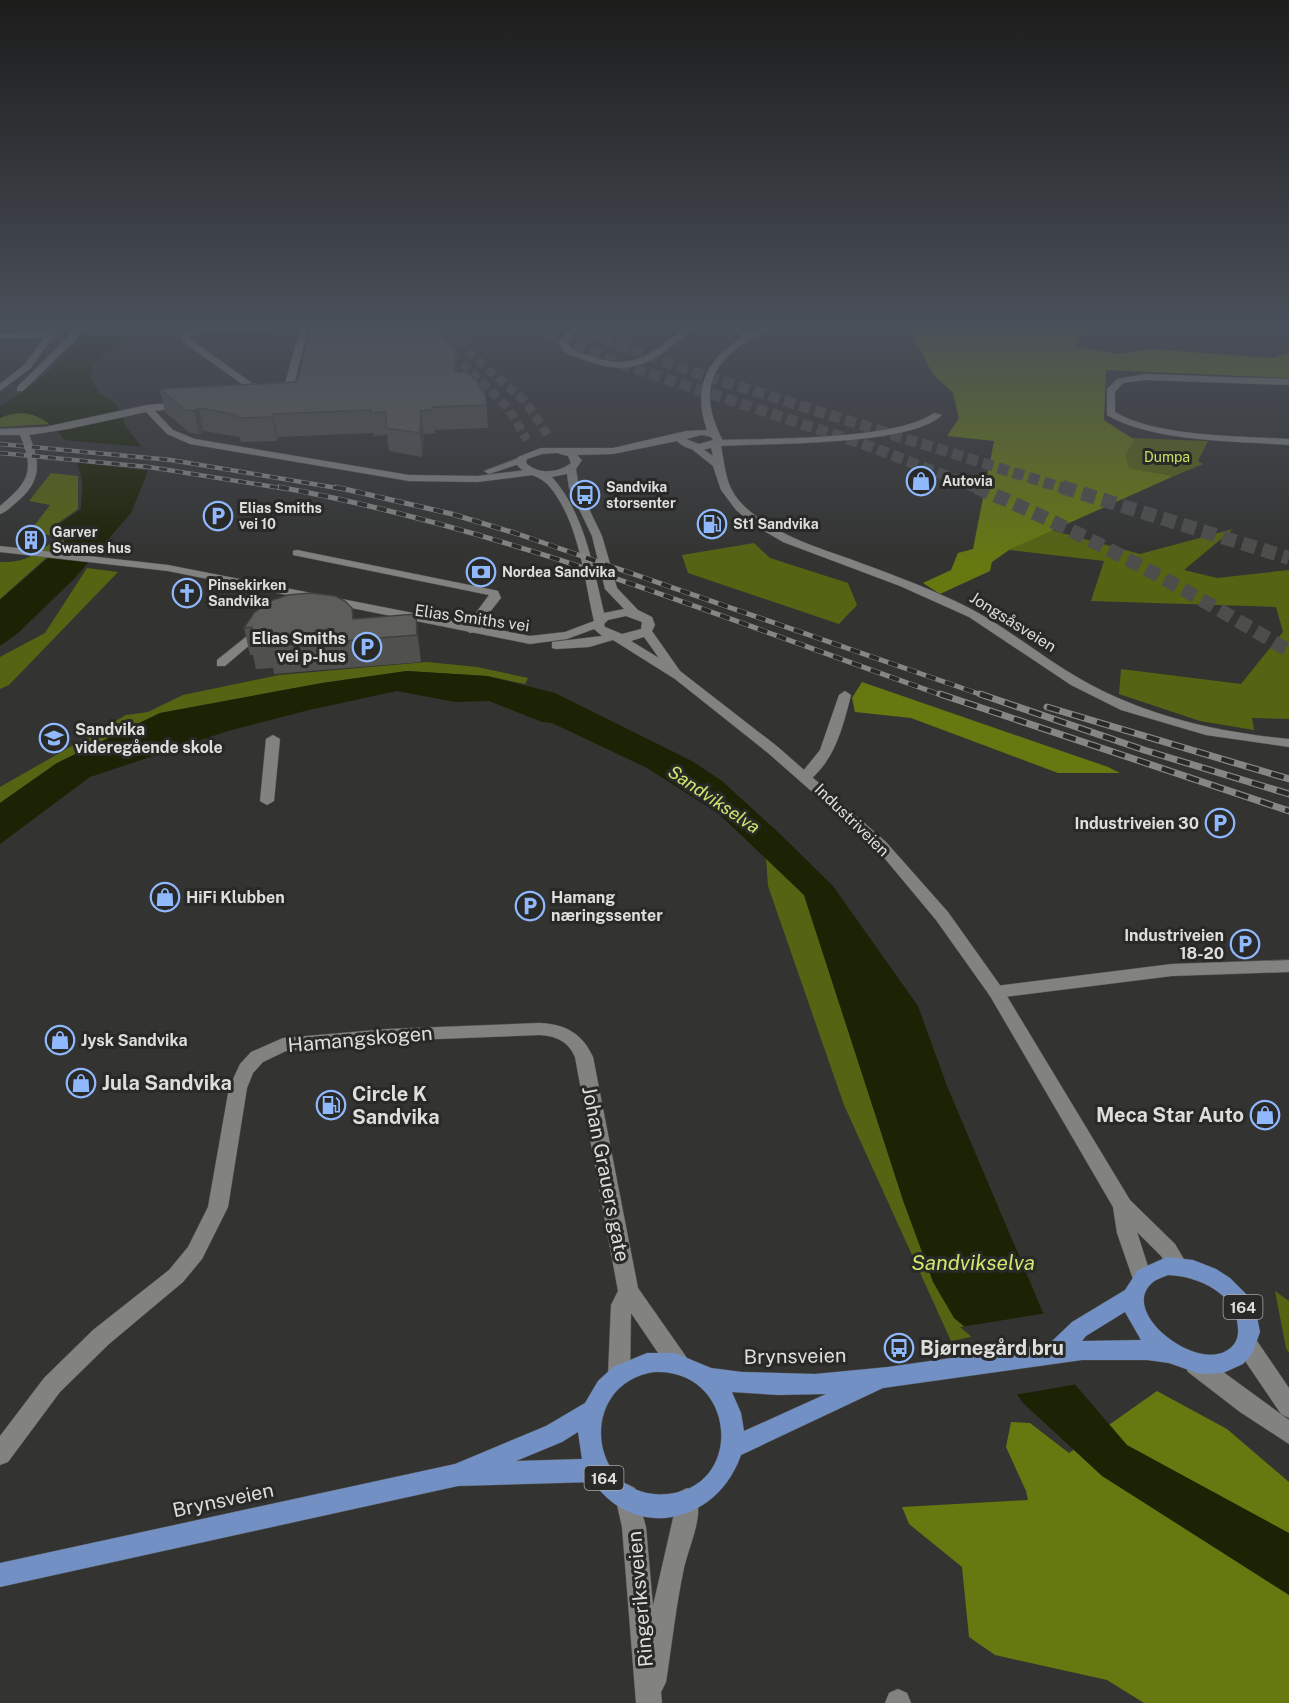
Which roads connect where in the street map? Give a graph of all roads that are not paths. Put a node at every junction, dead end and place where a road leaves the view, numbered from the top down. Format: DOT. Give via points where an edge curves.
graph roads {
  1 [pos="704,403"];
  2 [pos="1110,403"];
  3 [pos="199,404"];
  4 [pos="147,408"];
  5 [pos="937,415"];
  6 [pos="705,416"];
  7 [pos="0,432"];
  8 [pos="24,434"];
  9 [pos="685,435"];
  10 [pos="715,439"];
  11 [pos="548,440"];
  12 [pos="1289,442"];
  13 [pos="648,445"];
  14 [pos="691,446"];
  15 [pos="561,451"];
  16 [pos="613,451"];
  17 [pos="525,454"];
  18 [pos="718,465"];
  19 [pos="573,466"];
  20 [pos="538,473"];
  21 [pos="461,478"];
  22 [pos="0,511"];
  23 [pos="0,550"];
  24 [pos="297,553"];
  25 [pos="293,601"];
  26 [pos="633,612"];
  27 [pos="269,622"];
  28 [pos="599,623"];
  29 [pos="470,629"];
  30 [pos="646,631"];
  31 [pos="615,637"];
  32 [pos="221,663"];
  33 [pos="679,676"];
  34 [pos="845,694"];
  35 [pos="273,742"];
  36 [pos="1289,743"];
  37 [pos="806,776"];
  38 [pos="267,801"];
  39 [pos="1289,966"];
  40 [pos="996,992"];
  41 [pos="584,1057"];
  42 [pos="1124,1206"];
  43 [pos="1178,1266"];
  44 [pos="1138,1287"];
  45 [pos="628,1291"];
  46 [pos="1246,1345"];
  47 [pos="1055,1353"];
  48 [pos="1168,1353"];
  49 [pos="679,1365"];
  50 [pos="1196,1365"];
  51 [pos="619,1375"];
  52 [pos="895,1376"];
  53 [pos="706,1378"];
  54 [pos="1289,1407"];
  55 [pos="591,1411"];
  56 [pos="1289,1433"];
  57 [pos="733,1447"];
  58 [pos="0,1454"];
  59 [pos="598,1471"];
  60 [pos="458,1475"];
  61 [pos="627,1496"];
  62 [pos="687,1500"];
  63 [pos="0,1575"];
  64 [pos="649,1703"];
  1 -- 6 [label="street, Jongsåsveien"];
  2 -- 12 [label="street" via="1110,413 1131,424"];
  3 -- 4 [label="street"];
  4 -- 8 [label="street"];
  4 -- 21 [label="street" via="177,437 216,446 393,476 425,480"];
  5 -- 10 [label="street" via="927,424 862,436"];
  6 -- 9 [label="street"];
  6 -- 10 [label="street, Jongsåsveien"];
  7 -- 8 [label="street"];
  8 -- 22 [label="street" via="36,466 35,474 26,489"];
  9 -- 10 [label="street"];
  9 -- 13 [label="street"];
  9 -- 14 [label="street" via="682,442"];
  10 -- 14 [label="street"];
  10 -- 18 [label="street, Jongsåsveien"];
  11 -- 15 [label="street"];
  13 -- 14 [label="street"];
  13 -- 16 [label="street"];
  14 -- 18 [label="street"];
  15 -- 16 [label="street"];
  15 -- 17 [label="street"];
  15 -- 19 [label="street" via="575,457"];
  16 -- 19 [label="street"];
  17 -- 20 [label="street" via="522,467"];
  17 -- 21 [label="street"];
  18 -- 36 [label="street, Jongsåsveien" via="721,481 737,505 768,530 974,614 1100,695 1187,726"];
  19 -- 20 [label="street"];
  19 -- 26 [label="street" via="574,488 597,536 611,589"];
  20 -- 21 [label="street"];
  20 -- 28 [label="street" via="558,489 578,537"];
  23 -- 25 [label="street, Elias Smiths vei" via="122,562 234,581"];
  24 -- 29 [label="street, Elias Smiths vei" via="494,593 495,598"];
  25 -- 29 [label="street, Elias Smiths vei"];
  25 -- 31 [label="street, Elias Smiths vei" via="424,629 523,643 589,643"];
  26 -- 28 [label="street, Elias Smiths vei" via="614,613"];
  26 -- 30 [label="street, Industriveien" via="648,620"];
  27 -- 32 [label="street"];
  28 -- 29 [label="street, Elias Smiths vei" via="539,640"];
  28 -- 31 [label="street, Industriveien" via="603,632"];
  30 -- 31 [label="street, Elias Smiths vei" via="637,636"];
  30 -- 33 [label="street, Industriveien"];
  31 -- 33 [label="street, Industriveien"];
  33 -- 37 [label="street, Industriveien"];
  34 -- 37 [label="street" via="818,768"];
  35 -- 38 [label="street"];
  37 -- 40 [label="street, Industriveien" via="873,837 915,883"];
  39 -- 40 [label="street" via="1172,970"];
  40 -- 42 [label="street, Industriveien"];
  41 -- 45 [label="street, Johan Grauers gate"];
  41 -- 58 [label="street, Hamangskogen" via="574,1039 547,1029 388,1035 284,1045 265,1051 250,1063 238,1088 218,1207 195,1253 176,1276 102,1337 52,1385"];
  42 -- 43 [label="street, Industriveien" via="1168,1250"];
  42 -- 44 [label="street, Industriveien"];
  43 -- 44 [label="main road" via="1157,1269"];
  43 -- 46 [label="main road, 164" via="1208,1274 1234,1294 1248,1319"];
  44 -- 47 [label="main road" via="1110,1311 1079,1329"];
  44 -- 48 [label="main road, 164" via="1136,1314 1140,1325"];
  45 -- 49 [label="street, Johan Grauers gate"];
  45 -- 51 [label="street, Johan Grauers gate" via="621,1305"];
  46 -- 50 [label="main road, 164" via="1228,1362"];
  46 -- 54 [label="street"];
  47 -- 48 [label="main road, 164"];
  47 -- 52 [label="main road, 164"];
  48 -- 50 [label="main road, 164"];
  49 -- 51 [label="main road, 164" via="648,1363"];
  49 -- 53 [label="main road, 164"];
  50 -- 56 [label="street"];
  51 -- 55 [label="main road, 164" via="602,1390"];
  52 -- 53 [label="main road, Brynsveien / 164" via="748,1386"];
  52 -- 57 [label="main road, 164"];
  53 -- 57 [label="main road, 164" via="727,1402"];
  55 -- 59 [label="main road, 164" via="588,1442"];
  55 -- 60 [label="main road, Brynsveien / 164" via="554,1434"];
  57 -- 62 [label="main road, 164" via="715,1482"];
  59 -- 60 [label="main road, Brynsveien / 164"];
  59 -- 61 [label="main road, 164"];
  60 -- 63 [label="main road, Brynsveien / 164"];
  61 -- 62 [label="main road, 164" via="654,1504"];
  61 -- 64 [label="street, Ringeriksveien" via="634,1527"];
  62 -- 64 [label="street, Ringeriksveien"];
}
